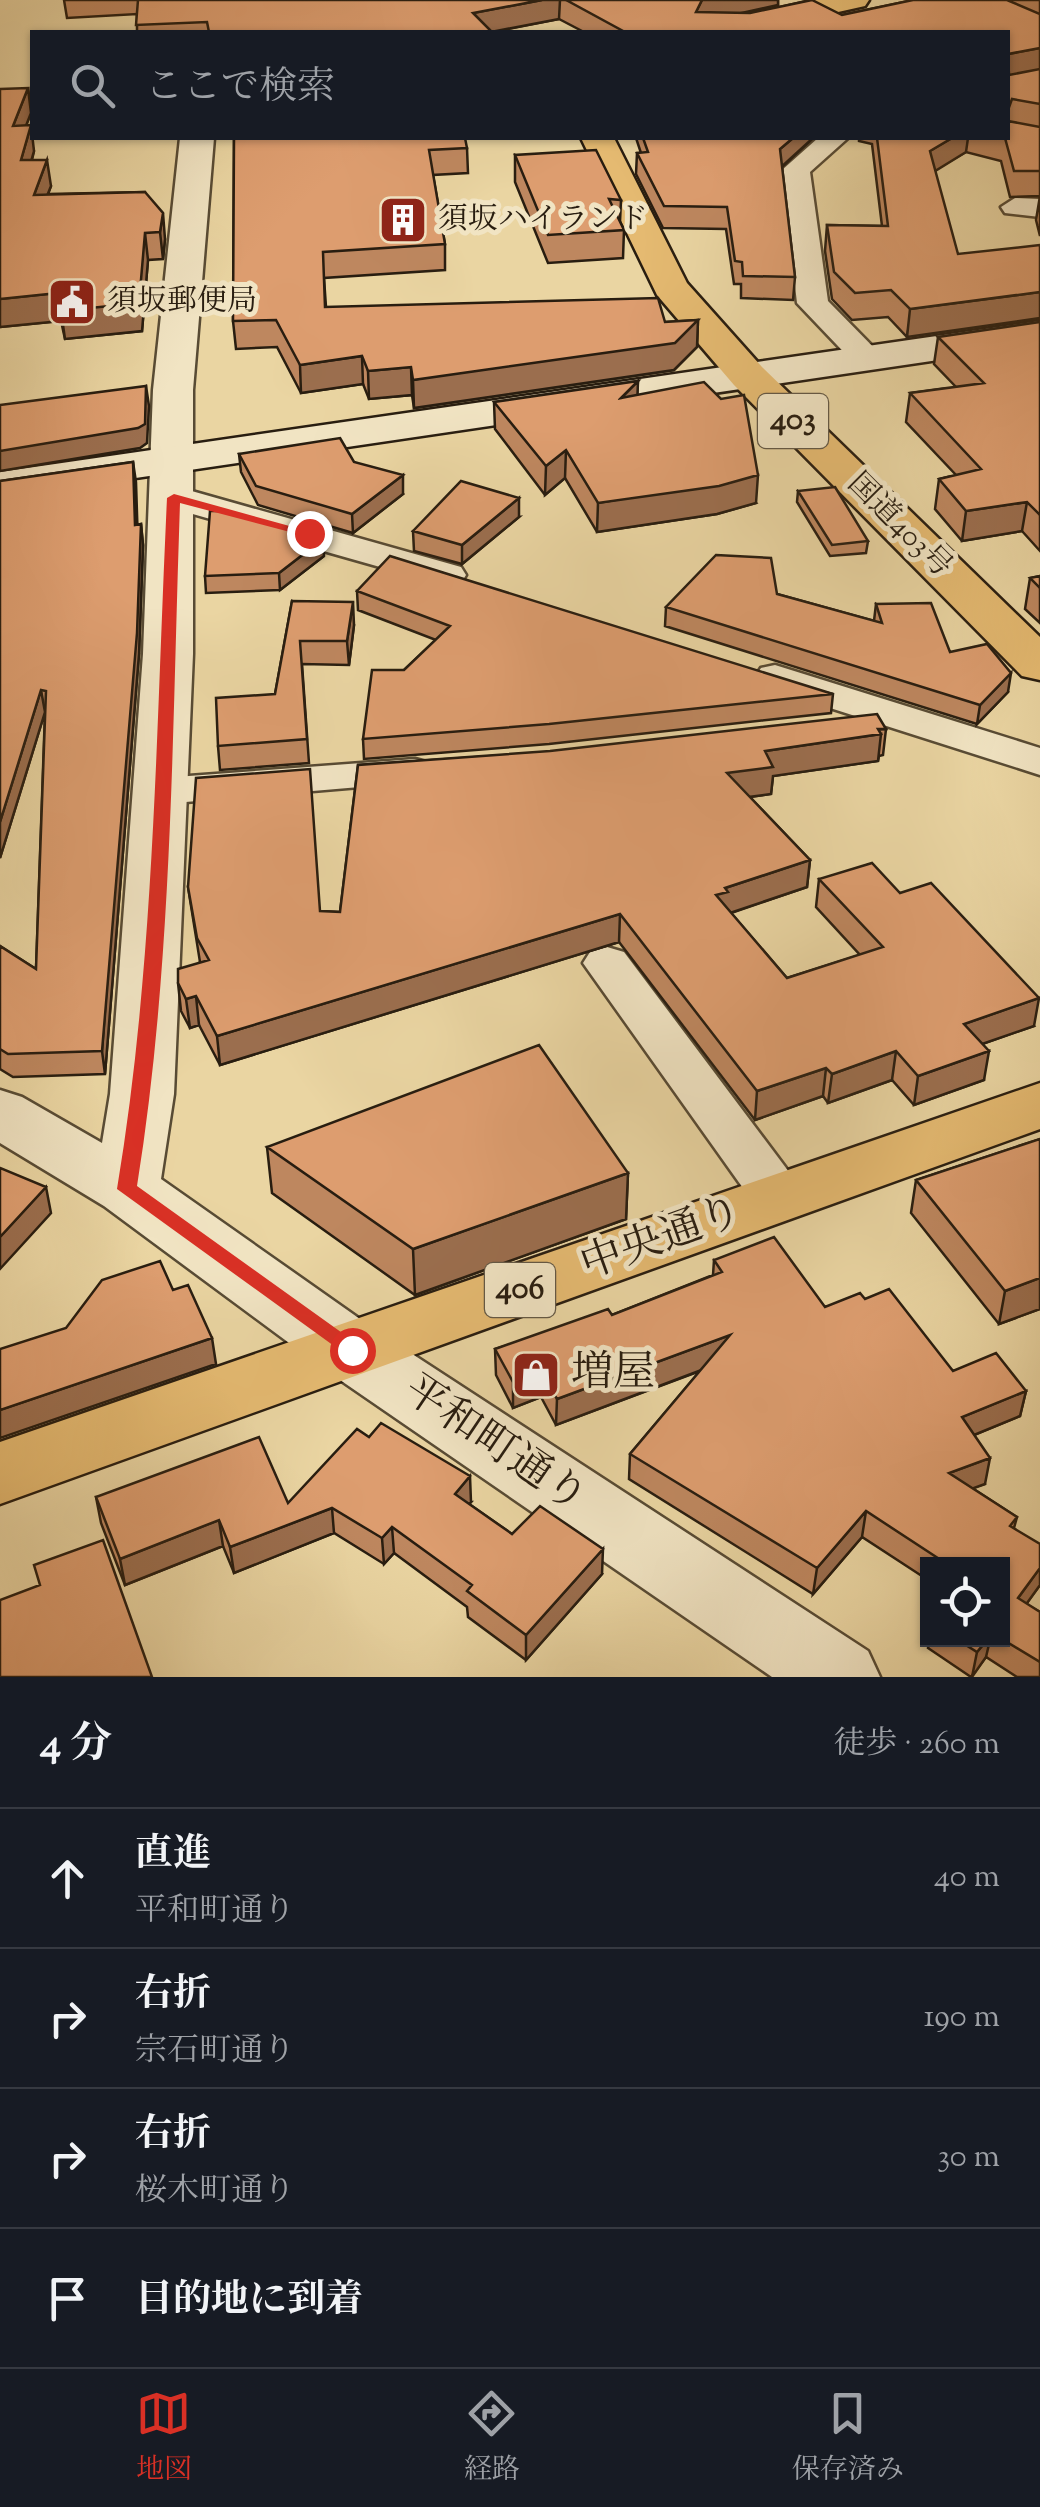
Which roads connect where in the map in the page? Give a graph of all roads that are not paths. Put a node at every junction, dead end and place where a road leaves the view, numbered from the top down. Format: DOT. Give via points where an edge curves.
graph roads {
  1 [pos="855,0"];
  2 [pos="721,30"];
  3 [pos="197,140"];
  4 [pos="599,140"];
  5 [pos="832,140"];
  6 [pos="1040,333"];
  7 [pos="868,359"];
  8 [pos="748,376"];
  9 [pos="173,390"];
  10 [pos="134,394"];
  11 [pos="172,478"];
  12 [pos="0,485"];
  13 [pos="478,585"];
  14 [pos="740,665"];
  15 [pos="1040,665"];
  16 [pos="910,720"];
  17 [pos="821,733"];
  18 [pos="1040,762"];
  19 [pos="454,769"];
  20 [pos="162,790"];
  21 [pos="607,963"];
  22 [pos="1040,1105"];
  23 [pos="0,1113"];
  24 [pos="127,1189"];
  25 [pos="779,1198"];
  26 [pos="352,1350"];
  27 [pos="0,1473"];
  28 [pos="839,1677"];
  1 -- 2 [label="highway"];
  3 -- 9 [label="street"];
  4 -- 8 [label="highway, 国道403号 / 403" via="670,287"];
  5 -- 7 [label="street" via="796,170 812,304"];
  6 -- 7 [label="street"];
  7 -- 8 [label="street"];
  8 -- 11 [label="street"];
  8 -- 15 [label="highway, 国道403号 / 403"];
  9 -- 10 [label="street"];
  9 -- 11 [label="street"];
  11 -- 12 [label="street"];
  11 -- 13 [label="street"];
  11 -- 20 [label="street"];
  14 -- 16 [label="street"];
  16 -- 17 [label="street"];
  16 -- 18 [label="street"];
  19 -- 20 [label="street"];
  20 -- 24 [label="street" via="142,1094"];
  21 -- 25 [label="street"];
  22 -- 25 [label="highway, 中央通り / 406"];
  23 -- 24 [label="street, 平和町通り"];
  24 -- 26 [label="street, 平和町通り"];
  25 -- 26 [label="highway, 中央通り / 406"];
  26 -- 27 [label="highway, 中央通り / 406"];
  26 -- 28 [label="street, 平和町通り"];
}
